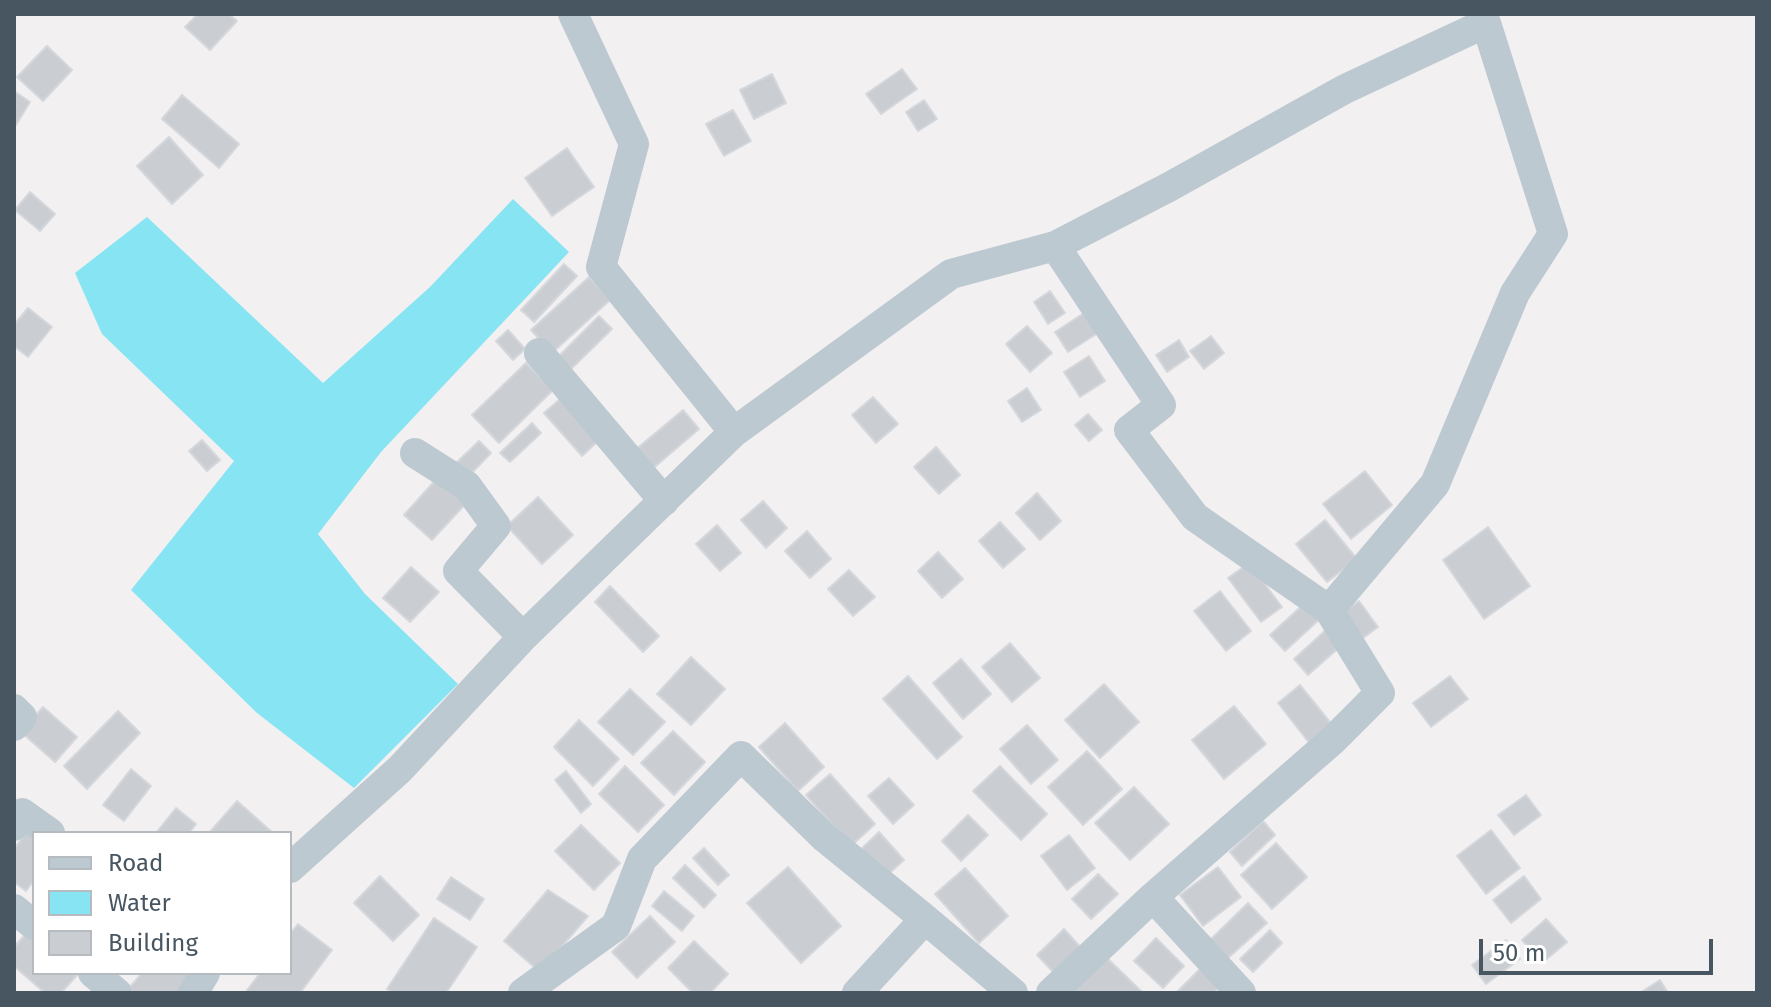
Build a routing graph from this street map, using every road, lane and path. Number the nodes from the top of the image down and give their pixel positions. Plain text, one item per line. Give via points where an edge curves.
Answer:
1 (573, 14) edge
2 (1498, 18) edge
3 (1055, 246) junction
4 (539, 353) dead end
5 (734, 432) junction
6 (415, 453) dead end
7 (664, 501) junction
8 (1329, 610) junction
9 (523, 637) junction
10 (14, 709) edge
11 (14, 726) edge
12 (14, 826) edge
13 (47, 831) edge
14 (292, 866) edge
15 (1153, 897) junction
16 (14, 909) edge
17 (925, 919) junction
18 (32, 923) edge
19 (95, 975) edge
20 (204, 975) edge
21 (117, 993) edge
22 (193, 993) edge
23 (523, 993) edge
24 (857, 993) edge
25 (1013, 993) edge
26 (1051, 993) edge
27 (1241, 993) edge

1 - 5 street via 634,144 601,267
2 - 3 street via 1345,89
2 - 8 street via 1553,234 1515,293 1435,484
3 - 5 street via 951,274
3 - 8 street via 1161,405 1129,430 1138,443 1195,517
4 - 7 street
5 - 7 street
6 - 9 street via 467,486 496,526 458,571
7 - 9 street
8 - 15 street via 1380,693
9 - 14 street via 400,769
10 - 11 street via 22,717
12 - 13 street via 22,813
15 - 26 street
15 - 27 street
16 - 18 street
17 - 23 street via 824,837 741,756 642,859 616,926
17 - 24 street
17 - 25 street
19 - 21 street
20 - 22 street

